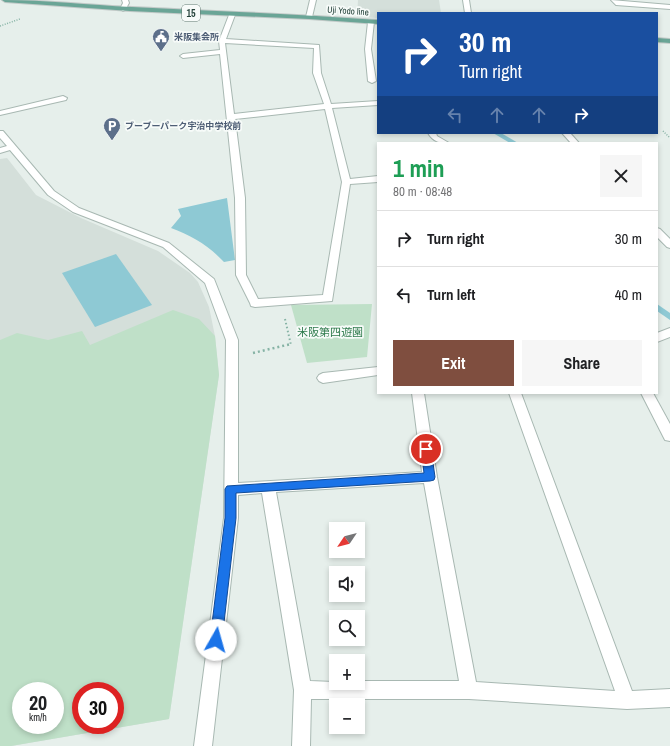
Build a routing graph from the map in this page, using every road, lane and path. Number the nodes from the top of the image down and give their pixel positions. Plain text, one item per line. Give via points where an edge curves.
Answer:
1 (5, 0) edge
2 (125, 0) edge
3 (313, 0) edge
4 (466, 0) edge
5 (616, 4) edge
6 (670, 7) edge
7 (122, 9) junction
8 (468, 12) edge
9 (232, 15) junction
10 (309, 17) junction
11 (375, 22) edge
12 (658, 40) edge
13 (222, 41) junction
14 (670, 41) edge
15 (223, 52) junction
16 (183, 56) dead end
17 (372, 81) dead end
18 (63, 98) dead end
19 (377, 104) edge
20 (328, 106) junction
21 (0, 113) edge
22 (231, 117) junction
23 (663, 131) dead end
24 (0, 132) edge
25 (432, 134) edge
26 (567, 134) edge
27 (670, 138) edge
28 (443, 142) edge
29 (574, 142) edge
30 (6, 149) edge
31 (377, 179) edge
32 (346, 182) junction
33 (658, 232) edge
34 (670, 245) edge
35 (282, 302) junction
36 (670, 332) edge
37 (658, 338) edge
38 (248, 353) dead end
39 (377, 371) edge
40 (324, 378) dead end
41 (418, 394) edge
42 (515, 394) edge
43 (648, 394) edge
44 (670, 436) edge
45 (430, 477) junction
46 (268, 487) junction
47 (230, 489) junction
48 (303, 690) junction
49 (469, 690) junction
50 (670, 698) edge
51 (626, 700) junction
52 (203, 746) edge
53 (301, 746) edge

1 - 7 main road, Uji Yodo line / 15
2 - 7 street
3 - 10 street
4 - 8 street
5 - 6 street
7 - 9 main road, Uji Yodo line / 15
9 - 10 main road, Uji Yodo line / 15
9 - 13 street
10 - 11 main road, Uji Yodo line / 15
11 - 17 street via 368,49
12 - 14 main road
13 - 15 street
13 - 20 street via 317,46 317,73
15 - 16 street
15 - 22 street
18 - 21 street
19 - 20 street
20 - 22 street
20 - 32 street
22 - 35 street via 240,198 240,274 255,303
23 - 27 path
24 - 30 street
25 - 28 street
26 - 29 street
30 - 47 street via 51,193 76,210 166,245 210,281 232,340
31 - 32 street
32 - 35 street via 328,298
33 - 34 street
35 - 38 path via 291,345
36 - 37 street
39 - 40 street
41 - 45 street
42 - 51 street
43 - 44 street
45 - 46 street
45 - 49 street
46 - 47 street
46 - 48 street
47 - 52 street via 230,518
48 - 49 street
48 - 53 street
49 - 51 street
50 - 51 street

